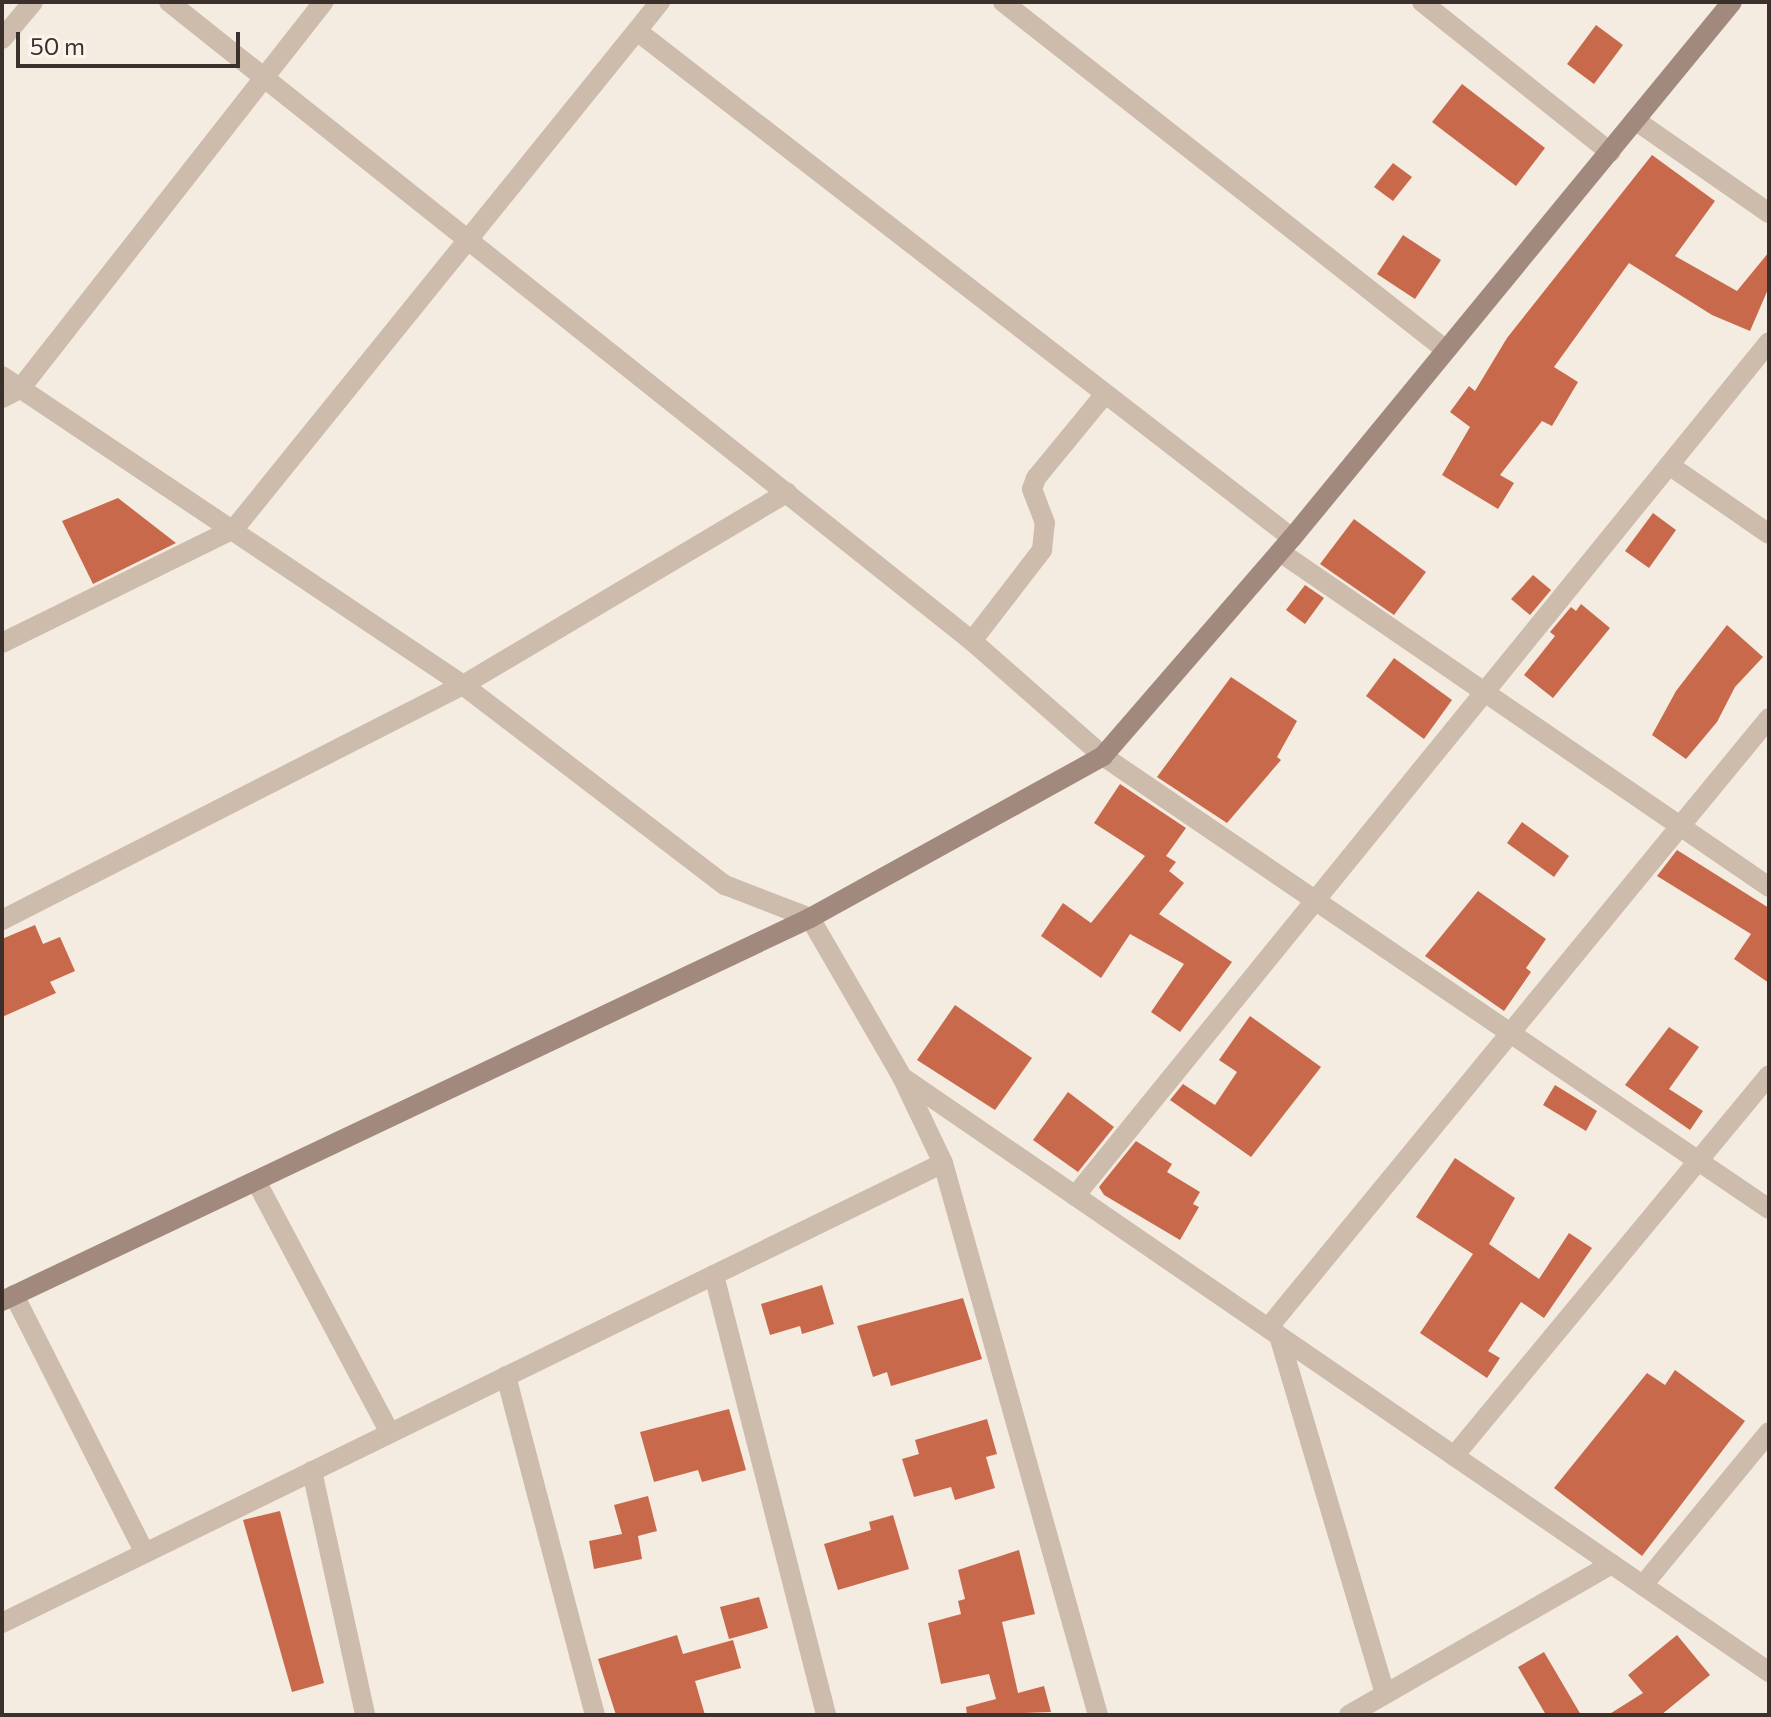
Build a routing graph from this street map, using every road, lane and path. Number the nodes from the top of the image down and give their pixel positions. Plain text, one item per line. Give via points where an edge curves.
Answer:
1 (33, 2) edge
2 (169, 2) edge
3 (323, 2) edge
4 (660, 2) edge
5 (1003, 2) edge
6 (1422, 2) edge
7 (1732, 2) edge
8 (637, 31) junction
9 (2, 39) edge
10 (263, 77) junction
11 (1635, 120) junction
12 (1610, 152) junction
13 (1769, 213) edge
14 (469, 240) junction
15 (1769, 342) edge
16 (1446, 350) junction
17 (2, 376) edge
18 (11, 394) edge
19 (1105, 394) junction
20 (1669, 465) junction
21 (787, 493) junction
22 (234, 529) junction
23 (1769, 534) edge
24 (1286, 545) junction
25 (972, 641) junction
26 (2, 643) edge
27 (463, 685) junction
28 (1484, 692) junction
29 (1769, 718) edge
30 (1103, 756) junction
31 (1680, 826) junction
32 (1769, 887) edge
33 (1316, 899) junction
34 (810, 918) junction
35 (2, 920) edge
36 (1511, 1032) junction
37 (1769, 1075) edge
38 (902, 1077) junction
39 (1698, 1160) junction
40 (943, 1163) junction
41 (256, 1181) junction
42 (1075, 1196) junction
43 (1769, 1209) edge
44 (714, 1275) junction
45 (8, 1298) edge
46 (1273, 1332) junction
47 (506, 1376) junction
48 (1769, 1432) edge
49 (390, 1433) junction
50 (1454, 1456) junction
51 (312, 1471) junction
52 (145, 1553) junction
53 (1612, 1564) junction
54 (1643, 1585) junction
55 (2, 1623) edge
56 (1769, 1672) edge
57 (1385, 1694) junction
58 (365, 1715) edge
59 (595, 1715) edge
60 (826, 1715) edge
61 (1098, 1715) edge
62 (1349, 1715) edge

1 - 9 street
2 - 10 street
3 - 10 street
4 - 8 street
5 - 16 street
6 - 12 street
7 - 11 main road
8 - 14 street
8 - 19 street
10 - 14 street
10 - 18 street
11 - 12 main road
11 - 13 street
12 - 16 main road
14 - 21 street
14 - 22 street
15 - 20 street
16 - 24 main road
17 - 18 street
18 - 22 street
19 - 24 street
19 - 25 street via 1036,478 1032,489 1045,523 1042,550
20 - 23 street
20 - 28 street
21 - 25 street
21 - 27 street
22 - 26 street
22 - 27 street
24 - 28 street
24 - 30 main road
25 - 30 street
27 - 34 street via 725,885
27 - 35 street
28 - 31 street
28 - 33 street
29 - 31 street
30 - 33 street
30 - 34 main road
31 - 32 street
31 - 36 street
33 - 36 street
33 - 42 street
34 - 38 street
34 - 41 main road
36 - 39 street
36 - 46 street
37 - 39 street
38 - 40 street
38 - 42 street
39 - 43 street
39 - 50 street
40 - 44 street
40 - 61 street
41 - 45 main road
41 - 49 street
42 - 46 street
44 - 47 street
44 - 60 street
45 - 52 street
46 - 50 street
46 - 57 street
47 - 49 street
47 - 59 street
48 - 54 street
49 - 51 street
50 - 53 street
51 - 52 street
51 - 58 street
52 - 55 street
53 - 54 street
53 - 57 street
54 - 56 street
57 - 62 street

